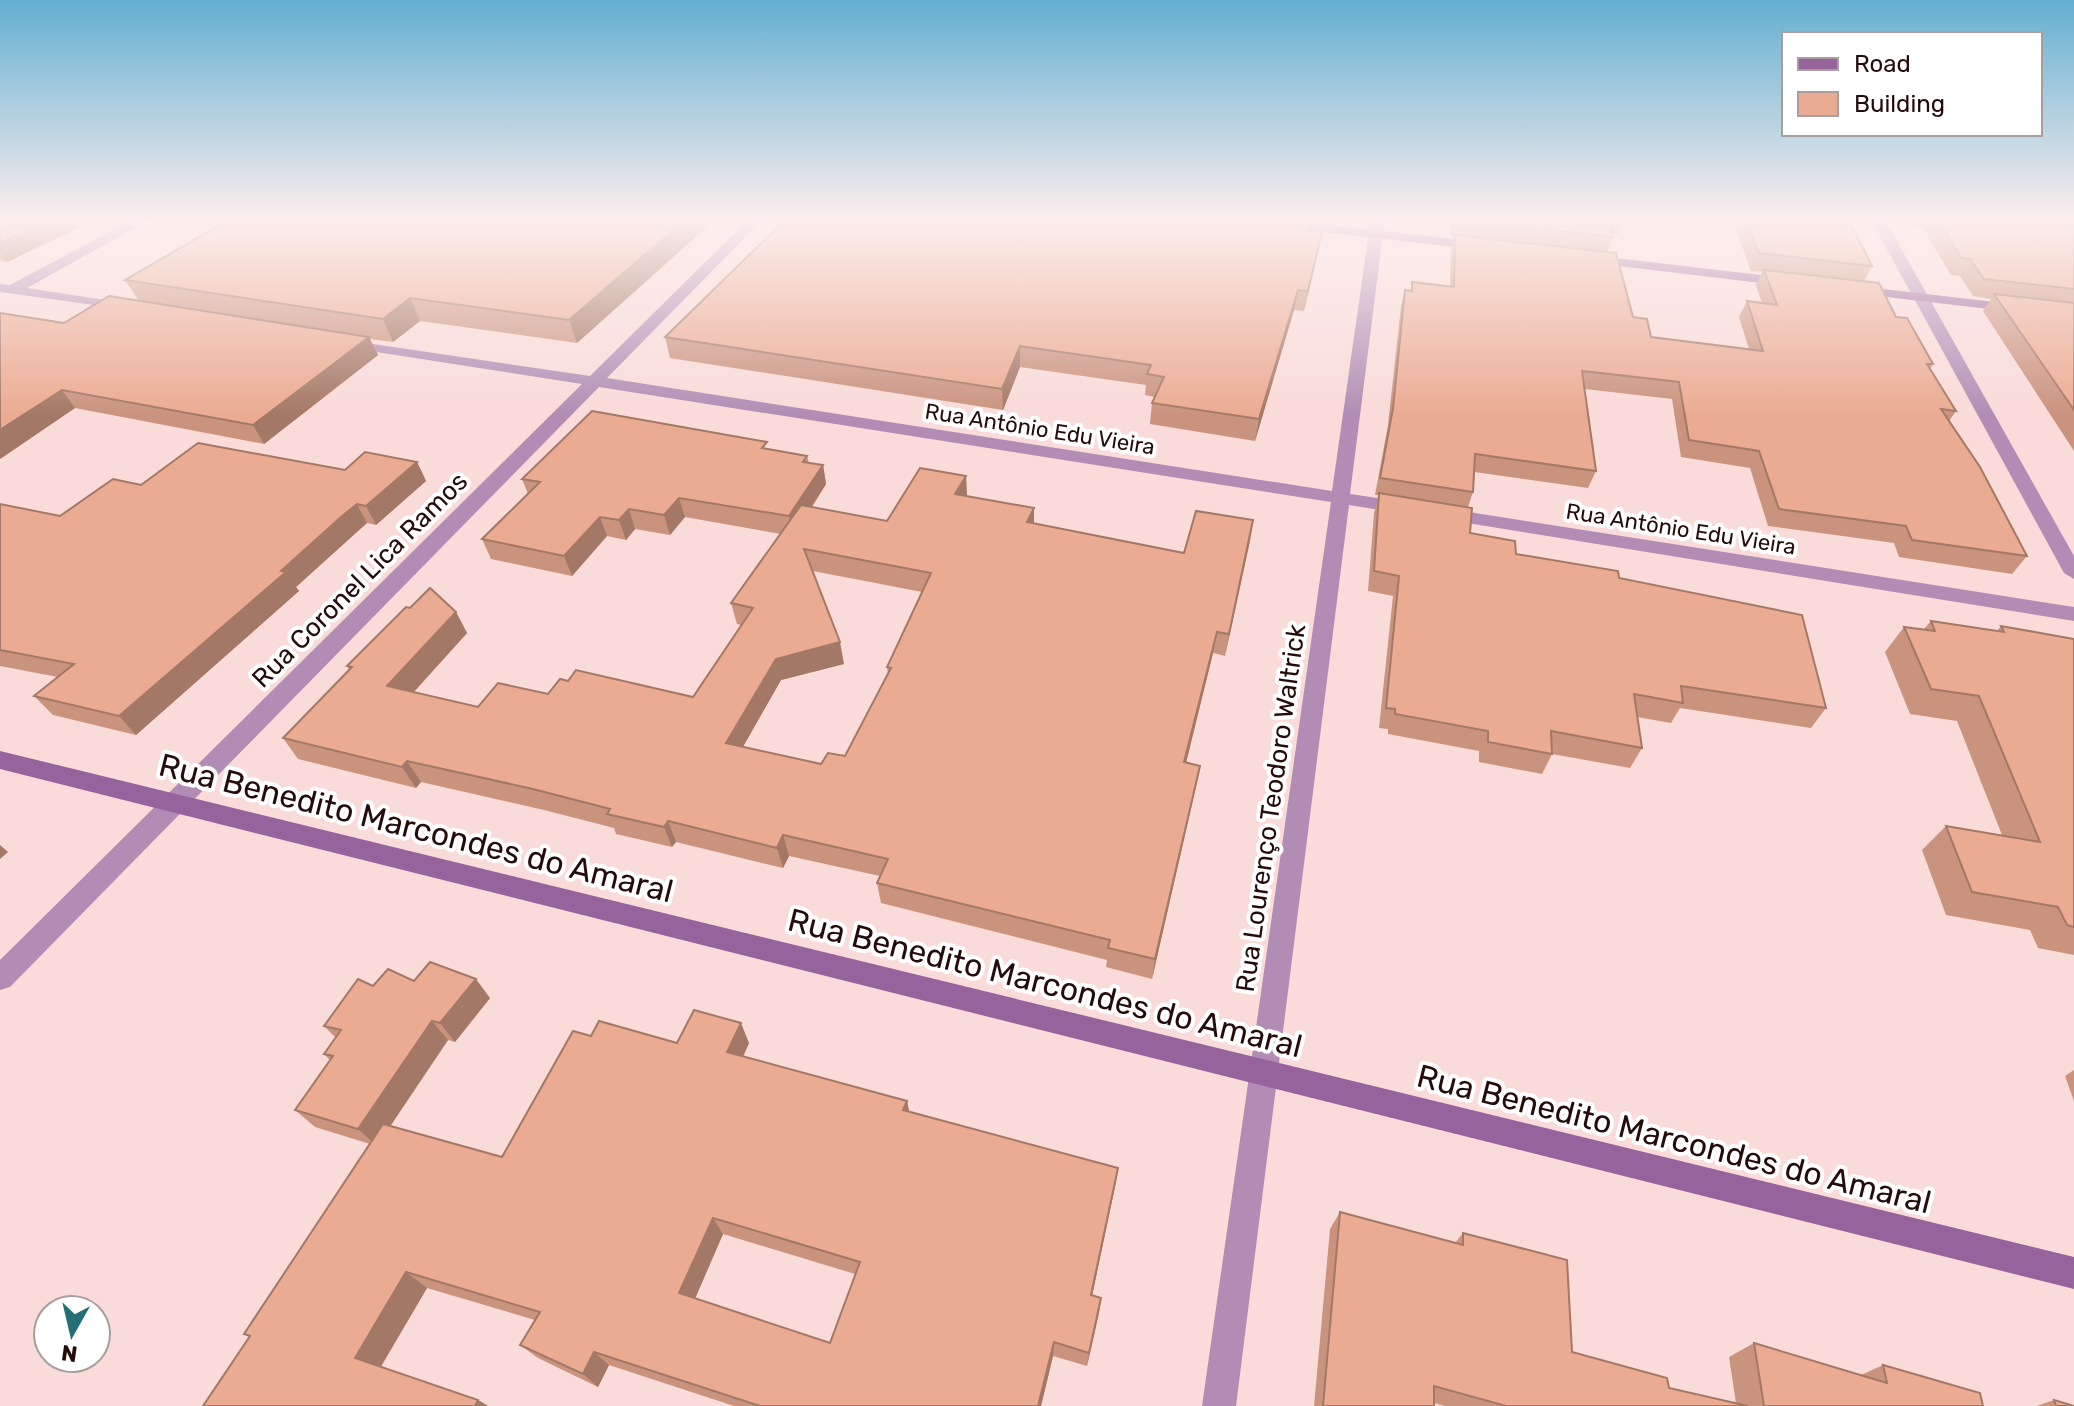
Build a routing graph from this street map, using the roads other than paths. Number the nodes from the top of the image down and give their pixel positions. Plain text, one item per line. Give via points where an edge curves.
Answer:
1 (692, 284) edge
2 (1369, 284) edge
3 (1797, 284) edge
4 (1800, 284) edge
5 (1913, 284) edge
6 (1846, 289) edge
7 (4, 291) edge
8 (1921, 298) junction
9 (138, 310) edge
10 (2074, 315) edge
11 (327, 339) edge
12 (595, 381) junction
13 (1340, 498) junction
14 (2074, 573) edge
15 (2074, 614) edge
16 (0, 760) edge
17 (174, 803) junction
18 (0, 978) edge
19 (1264, 1072) junction
20 (2074, 1273) edge
21 (1219, 1406) edge

1 - 12 street, Rua Coronel Lica Ramos
2 - 13 street, Rua Lourenço Teodoro Waltrick
3 - 4 main road
5 - 8 street
6 - 8 main road
7 - 9 street
8 - 10 main road
8 - 14 street
11 - 12 street, Rua Antônio Edu Vieira
12 - 13 street, Rua Antônio Edu Vieira
12 - 17 street, Rua Coronel Lica Ramos
13 - 15 street, Rua Antônio Edu Vieira
13 - 19 street, Rua Lourenço Teodoro Waltrick
16 - 17 main road, Rua Benedito Marcondes do Amaral
17 - 18 street, Rua Coronel Lica Ramos
17 - 19 main road, Rua Benedito Marcondes do Amaral
19 - 20 main road, Rua Benedito Marcondes do Amaral
19 - 21 street, Rua Lourenço Teodoro Waltrick

